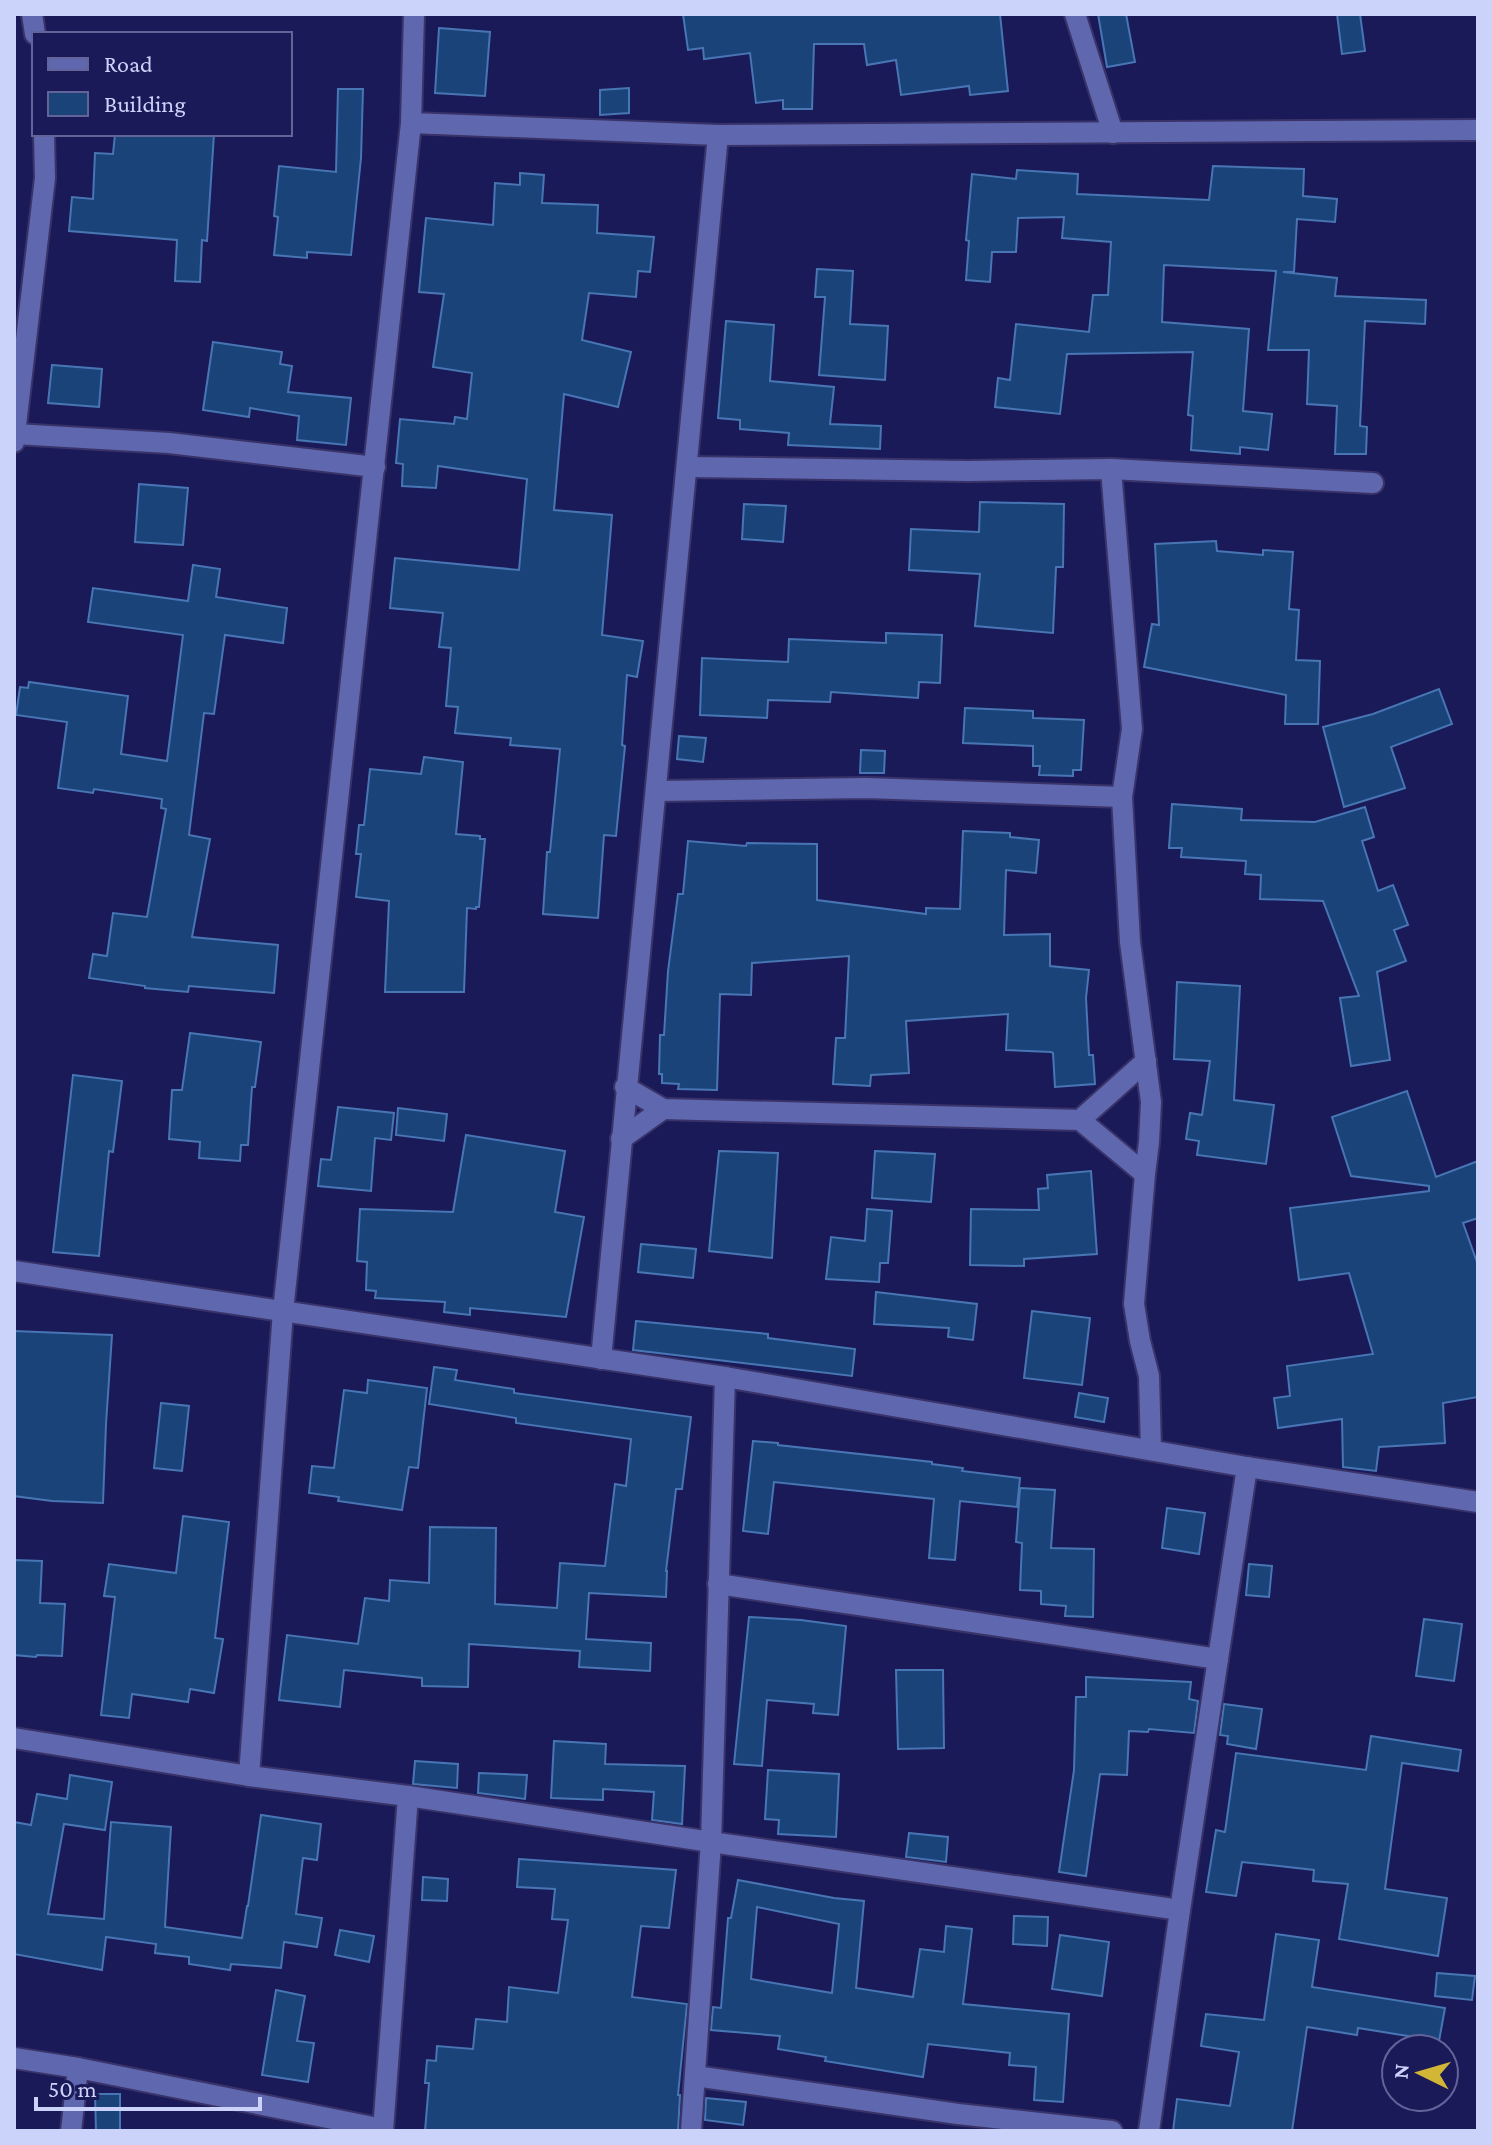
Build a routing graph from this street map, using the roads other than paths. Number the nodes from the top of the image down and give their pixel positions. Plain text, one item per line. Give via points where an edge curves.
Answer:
1 (414, 14) edge
2 (1075, 14) edge
3 (411, 123) junction
4 (1478, 130) edge
5 (1113, 133) junction
6 (718, 135) junction
7 (44, 136) edge
8 (15, 434) edge
9 (14, 442) edge
10 (375, 467) junction
11 (689, 467) junction
12 (1111, 469) junction
13 (1373, 483) dead end
14 (657, 791) junction
15 (1122, 797) junction
16 (1146, 1061) junction
17 (625, 1087) junction
18 (663, 1109) junction
19 (1080, 1120) junction
20 (621, 1139) junction
21 (1145, 1174) junction
22 (14, 1271) edge
23 (283, 1311) junction
24 (601, 1359) junction
25 (725, 1377) junction
26 (1151, 1450) junction
27 (1247, 1467) junction
28 (1478, 1502) edge
29 (718, 1584) junction
30 (1218, 1659) junction
31 (14, 1738) edge
32 (249, 1776) junction
33 (408, 1796) junction
34 (711, 1842) junction
35 (1180, 1910) junction
36 (14, 2058) edge
37 (78, 2068) junction
38 (695, 2076) junction
39 (957, 2123) edge
40 (383, 2130) edge
41 (71, 2131) edge
42 (691, 2131) edge
43 (1112, 2131) edge
44 (1149, 2131) edge

1 - 3 street
2 - 5 street
3 - 6 street
3 - 10 street
4 - 5 street
5 - 6 street
6 - 11 street
7 - 8 street via 45,178
8 - 9 street
8 - 10 street via 169,443
10 - 23 street
11 - 12 street
11 - 14 street
12 - 13 street
12 - 15 street via 1132,729
14 - 15 street via 866,788
14 - 17 street
15 - 16 street via 1130,942
16 - 19 street
16 - 21 street via 1151,1102
17 - 18 street
17 - 20 street
18 - 19 street
18 - 20 street
19 - 21 street
20 - 24 street
21 - 26 street via 1134,1304 1149,1376
22 - 23 street
23 - 24 street
23 - 32 street
24 - 25 street
25 - 26 street
25 - 29 street
26 - 27 street
27 - 28 street
27 - 30 street
29 - 30 street
29 - 34 street
30 - 35 street
31 - 32 street
32 - 33 street
33 - 34 street
33 - 40 street
34 - 35 street
34 - 38 street
35 - 44 street
36 - 37 street
37 - 40 street
37 - 41 street
38 - 39 street
38 - 42 street
39 - 43 street

